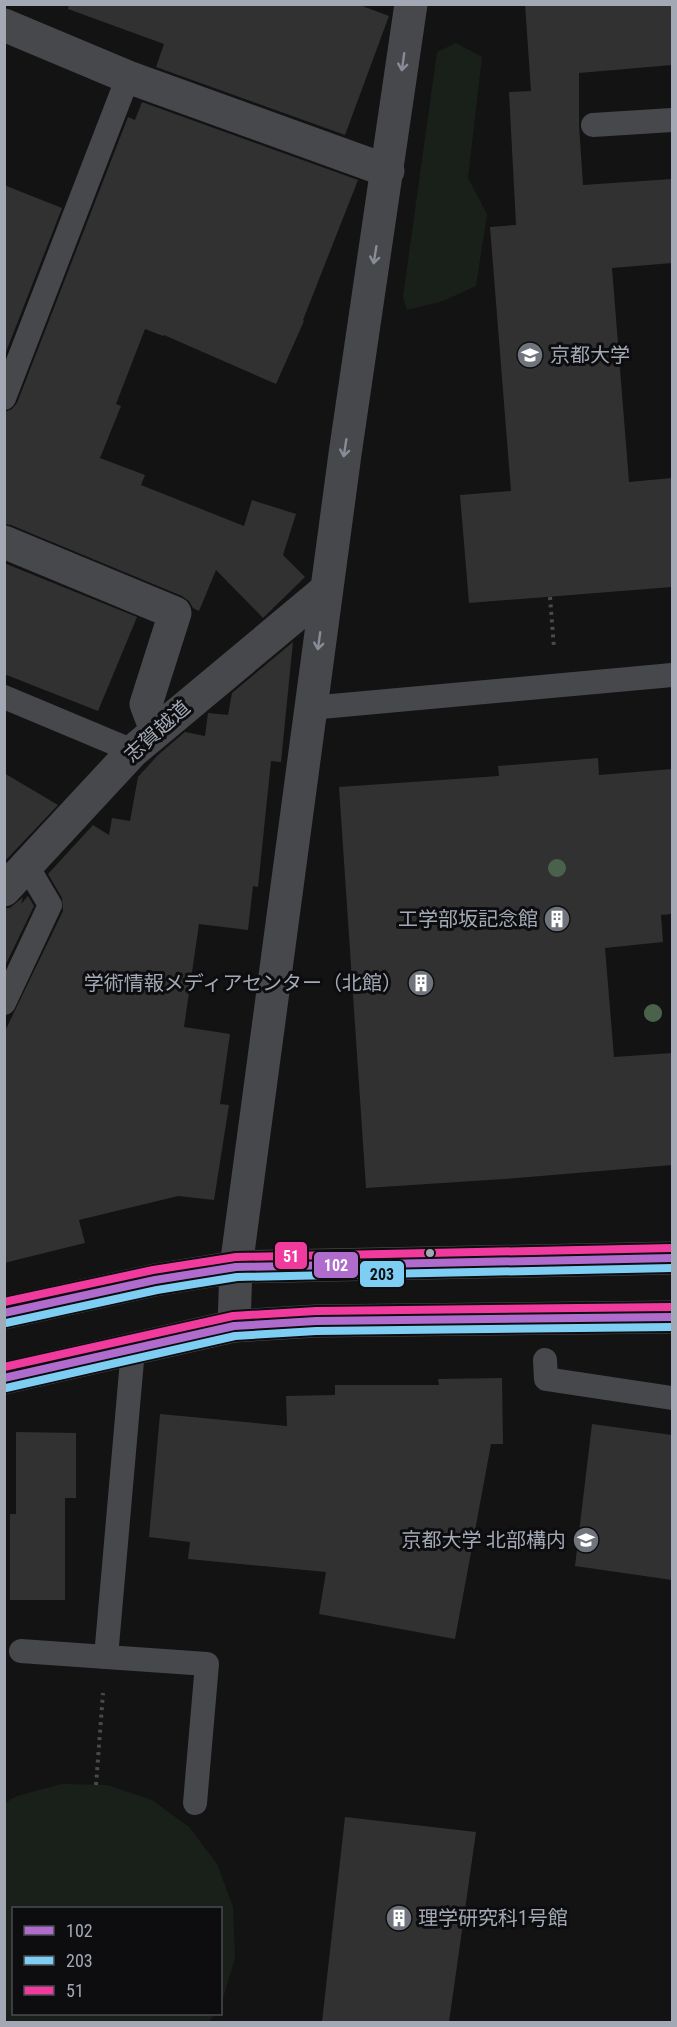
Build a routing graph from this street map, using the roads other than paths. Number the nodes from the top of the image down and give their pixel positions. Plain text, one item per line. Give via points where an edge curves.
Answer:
1 (411, 4) edge
2 (4, 25) edge
3 (128, 77) junction
4 (672, 120) edge
5 (592, 125) dead end
6 (388, 171) junction
7 (4, 398) edge
8 (4, 542) edge
9 (326, 590) junction
10 (672, 675) edge
11 (4, 697) edge
12 (310, 708) junction
13 (144, 741) junction
14 (27, 866) junction
15 (4, 890) edge
16 (4, 1003) edge
17 (672, 1258) edge
18 (236, 1267) junction
19 (4, 1313) edge
20 (672, 1317) edge
21 (234, 1326) junction
22 (132, 1349) junction
23 (545, 1360) dead end
24 (4, 1378) edge
25 (672, 1398) edge
26 (21, 1651) dead end
27 (106, 1657) junction
28 (195, 1803) dead end

1 -> 6 street
2 - 3 street
3 - 6 street
3 - 7 lane
4 - 5 lane
6 -> 9 street
8 - 13 street via 175,613 146,704
9 -> 12 street
9 - 13 street, 志賀越道
10 - 12 lane
11 - 13 lane
12 - 18 street
13 - 14 street, 志賀越道
14 - 15 street, 志賀越道
14 - 16 lane via 50,905
17 - 18 main road
18 - 19 main road via 155,1280
18 - 21 street
20 - 21 main road via 316,1321
21 - 22 main road
22 - 24 main road
22 - 27 lane
23 - 25 lane via 546,1379
26 - 27 lane
27 - 28 lane via 207,1665

